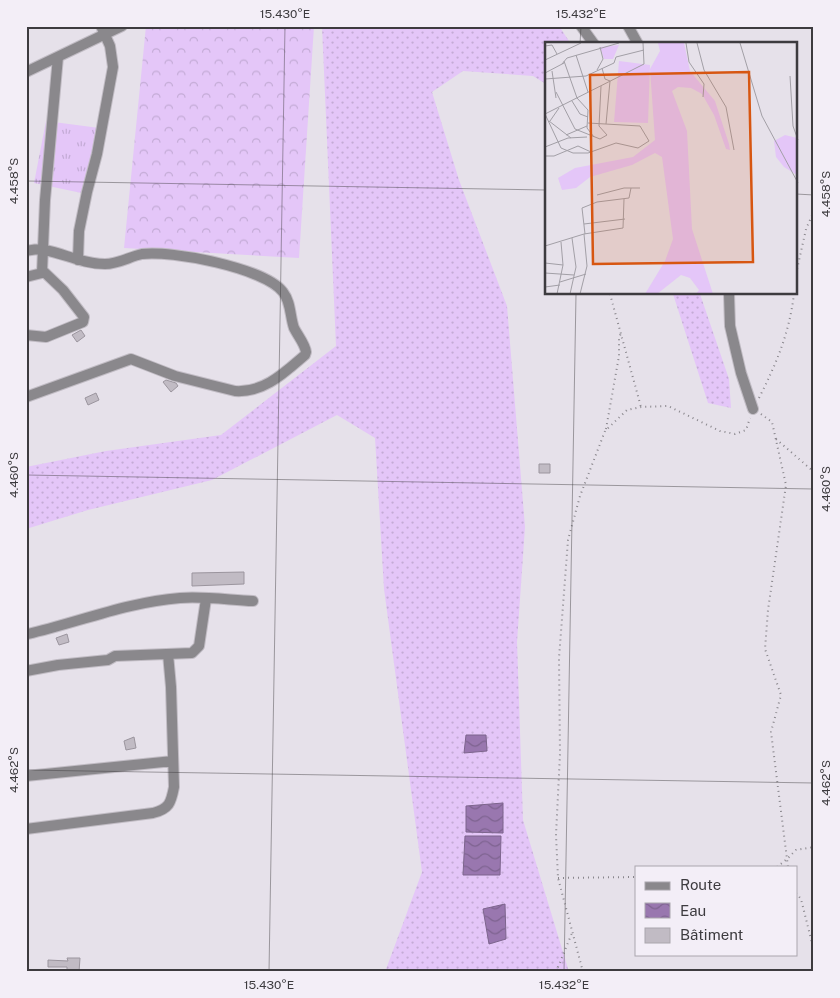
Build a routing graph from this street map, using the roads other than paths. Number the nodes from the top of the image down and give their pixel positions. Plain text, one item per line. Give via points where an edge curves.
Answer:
1 (122, 26) edge
2 (582, 26) edge
3 (628, 26) edge
4 (103, 30) edge
5 (593, 42) edge
6 (637, 42) edge
7 (58, 57) junction
8 (26, 72) edge
9 (44, 249) junction
10 (26, 251) edge
11 (78, 260) junction
12 (42, 270) junction
13 (26, 277) edge
14 (729, 295) edge
15 (26, 335) edge
16 (26, 397) edge
17 (753, 409) road end
18 (206, 599) junction
19 (253, 601) dead end
20 (28, 634) dead end
21 (168, 654) junction
22 (26, 671) edge
23 (173, 761) junction
24 (26, 776) edge
25 (26, 829) edge

1 - 4 street
2 - 5 street
3 - 6 street
4 - 7 street
4 - 11 street via 110,46 112,67 79,231
7 - 8 street
7 - 9 street via 45,200
9 - 10 street
9 - 11 street
9 - 12 street
11 - 16 street via 109,263 142,254 178,255 257,275 283,291 294,327 306,348 305,355 276,380 244,392 175,376 131,359
12 - 13 street via 41,274
12 - 15 street via 84,320 52,336
14 - 17 street via 730,326
18 - 19 street
18 - 20 street via 181,598 138,604
18 - 21 street via 199,646 192,653
21 - 22 street via 115,656 108,660
21 - 23 street
23 - 24 street
23 - 25 street via 171,802 161,811

